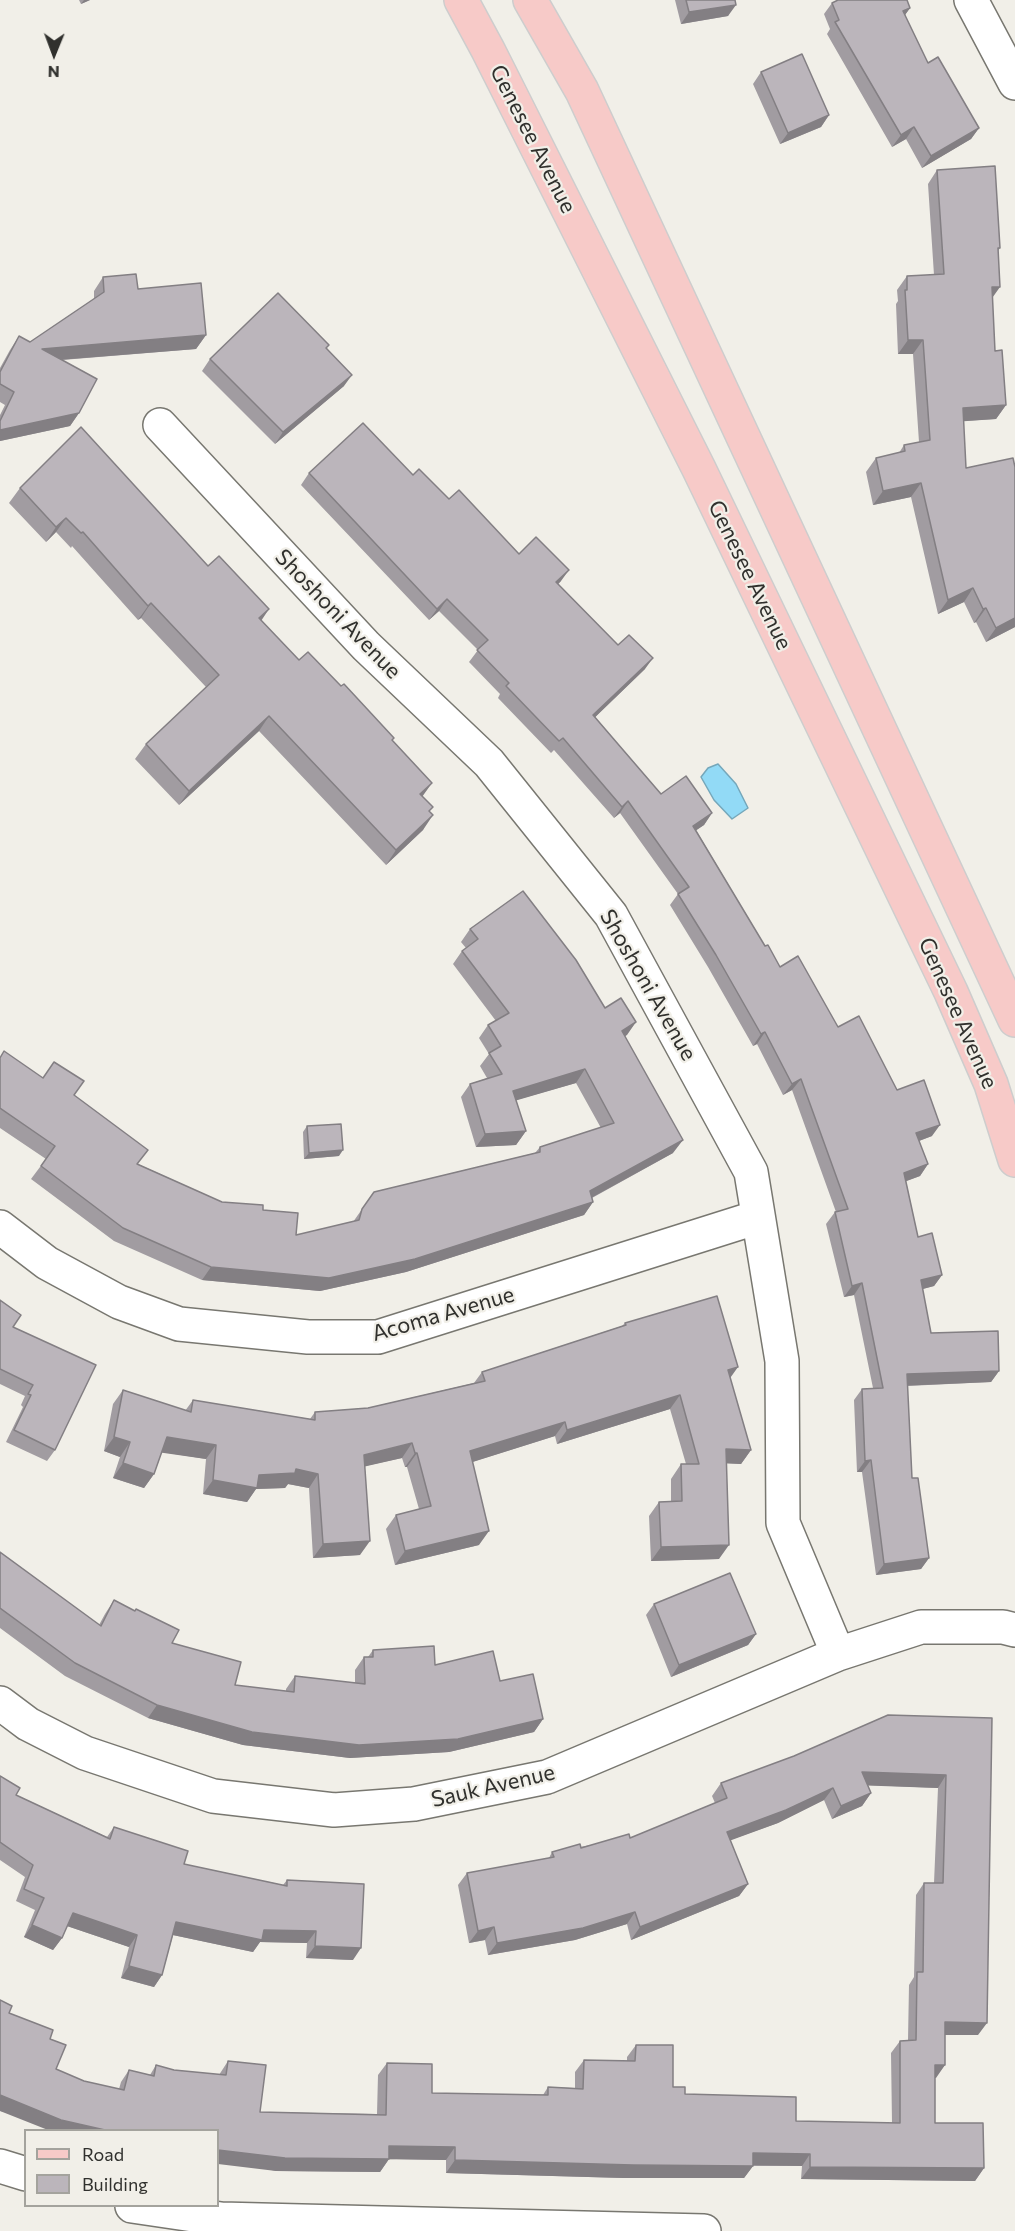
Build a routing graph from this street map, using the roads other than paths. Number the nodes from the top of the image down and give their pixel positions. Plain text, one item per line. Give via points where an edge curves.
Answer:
1 (461, 0) edge
2 (530, 0) edge
3 (971, 0) edge
4 (1015, 83) edge
5 (160, 425) dead end
6 (1015, 1020) edge
7 (1015, 1160) edge
8 (758, 1217) junction
9 (0, 1227) edge
10 (1015, 1630) edge
11 (838, 1654) junction
12 (0, 1703) edge
13 (0, 2166) edge
14 (24, 2173) edge
15 (145, 2207) edge
16 (704, 2231) edge

1 - 7 main road, Genesee Avenue via 699,469 951,992 991,1084
2 - 6 main road via 582,92
3 - 4 street
5 - 8 street, Shoshoni Avenue via 366,646 489,763 611,915 751,1172
8 - 9 street, Acoma Avenue via 378,1337 308,1337 179,1324 119,1302 47,1263
8 - 11 street, Shoshoni Avenue via 782,1361 783,1523
10 - 11 street, Sauk Avenue via 921,1627
11 - 12 street, Sauk Avenue via 547,1777 414,1804 334,1810 213,1796 85,1753 28,1724
13 - 14 street
15 - 16 street via 221,2219

